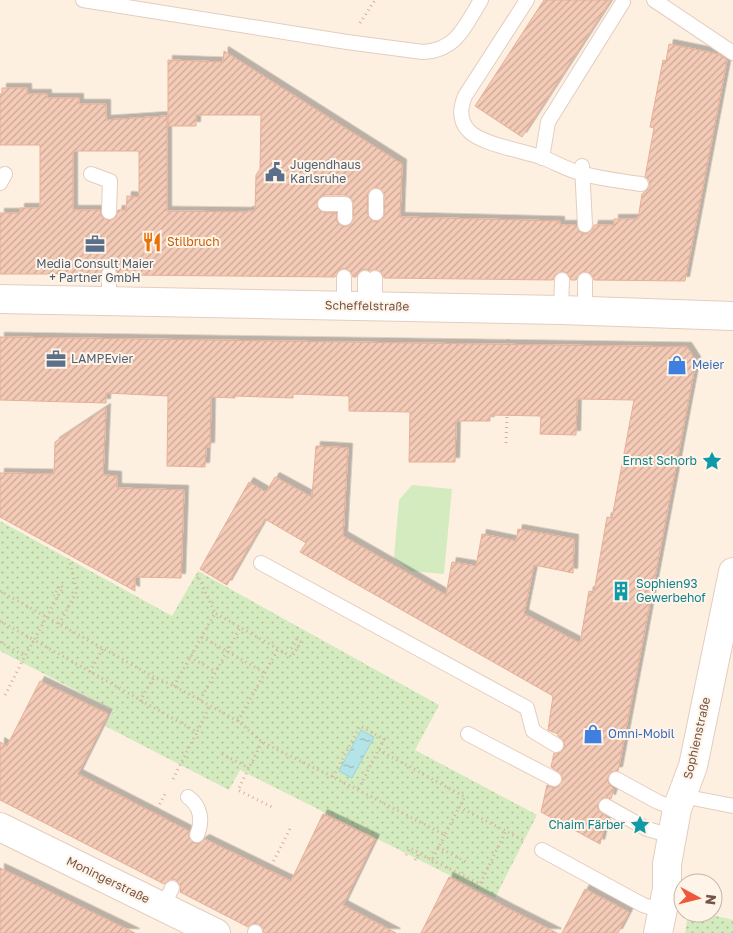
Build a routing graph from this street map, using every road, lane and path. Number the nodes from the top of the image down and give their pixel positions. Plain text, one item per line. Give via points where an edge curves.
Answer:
1 (83, 0) edge
2 (481, 0) edge
3 (526, 0) edge
4 (654, 0) edge
5 (623, 2) dead end
6 (733, 53) edge
7 (542, 158) junction
8 (583, 170) junction
9 (91, 174) dead end
10 (641, 184) dead end
11 (376, 196) dead end
12 (324, 204) dead end
13 (110, 212) dead end
14 (376, 213) dead end
15 (345, 218) dead end
16 (585, 225) dead end
17 (109, 274) dead end
18 (344, 277) dead end
19 (370, 278) dead end
20 (562, 280) dead end
21 (585, 280) dead end
22 (0, 299) edge
23 (109, 301) junction
24 (361, 306) junction
25 (573, 310) junction
26 (733, 316) edge
27 (507, 415) dead end
28 (506, 443) dead end
29 (69, 559) dead end
30 (261, 563) dead end
31 (733, 572) edge
32 (196, 574) dead end
33 (0, 591) edge
34 (54, 596) dead end
35 (215, 613) junction
36 (46, 617) junction
37 (0, 621) edge
38 (59, 624) junction
39 (240, 628) junction
40 (202, 637) junction
41 (34, 640) junction
42 (0, 642) edge
43 (103, 648) junction
44 (278, 650) junction
45 (226, 651) junction
46 (290, 651) dead end
47 (25, 656) junction
48 (190, 657) junction
49 (90, 672) junction
50 (216, 672) junction
51 (265, 673) junction
52 (154, 677) junction
53 (174, 686) junction
54 (5, 695) dead end
55 (200, 700) junction
56 (140, 701) junction
57 (210, 706) junction
58 (238, 721) junction
59 (197, 732) junction
60 (468, 734) dead end
61 (262, 742) junction
62 (556, 745) dead end
63 (378, 750) junction
64 (222, 754) dead end
65 (249, 768) junction
66 (333, 776) junction
67 (554, 779) dead end
68 (616, 779) dead end
69 (172, 780) dead end
70 (168, 788) dead end
71 (358, 790) junction
72 (188, 798) dead end
73 (680, 803) junction
74 (606, 806) dead end
75 (733, 806) edge
76 (272, 807) dead end
77 (459, 807) junction
78 (155, 813) dead end
79 (290, 827) dead end
80 (0, 828) edge
81 (506, 831) junction
82 (197, 835) dead end
83 (445, 835) junction
84 (672, 836) junction
85 (438, 847) junction
86 (542, 850) joint
87 (419, 853) junction
88 (406, 855) dead end
89 (416, 860) dead end
90 (432, 860) junction
91 (468, 863) dead end
92 (269, 870) dead end
93 (668, 907) edge
94 (216, 933) edge

1 - 2 lane via 423,52 445,48 454,41
3 - 7 lane via 465,96 461,114 463,123 479,139
4 - 6 lane
5 - 7 lane via 548,122
7 - 8 lane
8 - 10 lane
8 - 16 lane
9 - 13 lane via 110,181
11 - 14 lane
12 - 15 lane via 345,204
17 - 23 lane
18 - 24 lane
19 - 24 lane
20 - 25 lane
21 - 25 lane
22 - 23 street, Scheffelstraße
23 - 24 street, Scheffelstraße
24 - 25 street, Scheffelstraße
25 - 26 street, Scheffelstraße
27 - 28 path
29 - 38 path via 77,591
30 - 62 lane via 526,708 533,732
31 - 73 street, Sophienstraße via 693,766
32 - 35 path
33 - 36 path
34 - 36 path via 60,585 63,587
35 - 39 path
35 - 40 path
36 - 38 path
36 - 41 path
37 - 41 path
38 - 43 path
39 - 44 path
39 - 45 path
40 - 45 path
40 - 48 path
41 - 47 path
41 - 49 path
42 - 47 path
43 - 49 path
43 - 52 path
44 - 46 path via 292,657 301,642 297,639
44 - 51 path
45 - 50 path
45 - 51 path
47 - 54 path
48 - 50 path
48 - 53 path
49 - 56 path
50 - 55 path
51 - 58 path
52 - 53 path
52 - 56 path
53 - 55 path
55 - 57 path
56 - 59 path
57 - 58 path
57 - 59 path
58 - 61 path
59 - 69 path
60 - 67 lane
61 - 65 path
61 - 66 path
63 - 66 path via 384,739 360,726
63 - 71 path
63 - 77 path via 465,797
64 - 65 path
65 - 76 path via 238,790
66 - 71 path
68 - 73 lane via 658,802
70 - 78 path
71 - 83 path
72 - 82 lane via 196,804 201,818
73 - 75 lane
73 - 84 street, Sophienstraße
74 - 84 lane via 647,829
77 - 81 path
77 - 83 path
79 - 92 path
80 - 94 street, Moningerstraße via 168,897
81 - 86 path
81 - 90 path via 480,884
83 - 85 path
84 - 93 street, Sophienstraße via 667,864
85 - 90 path
85 - 91 path
86 - 93 lane via 643,905
87 - 88 path via 410,848
87 - 89 path
87 - 90 path

